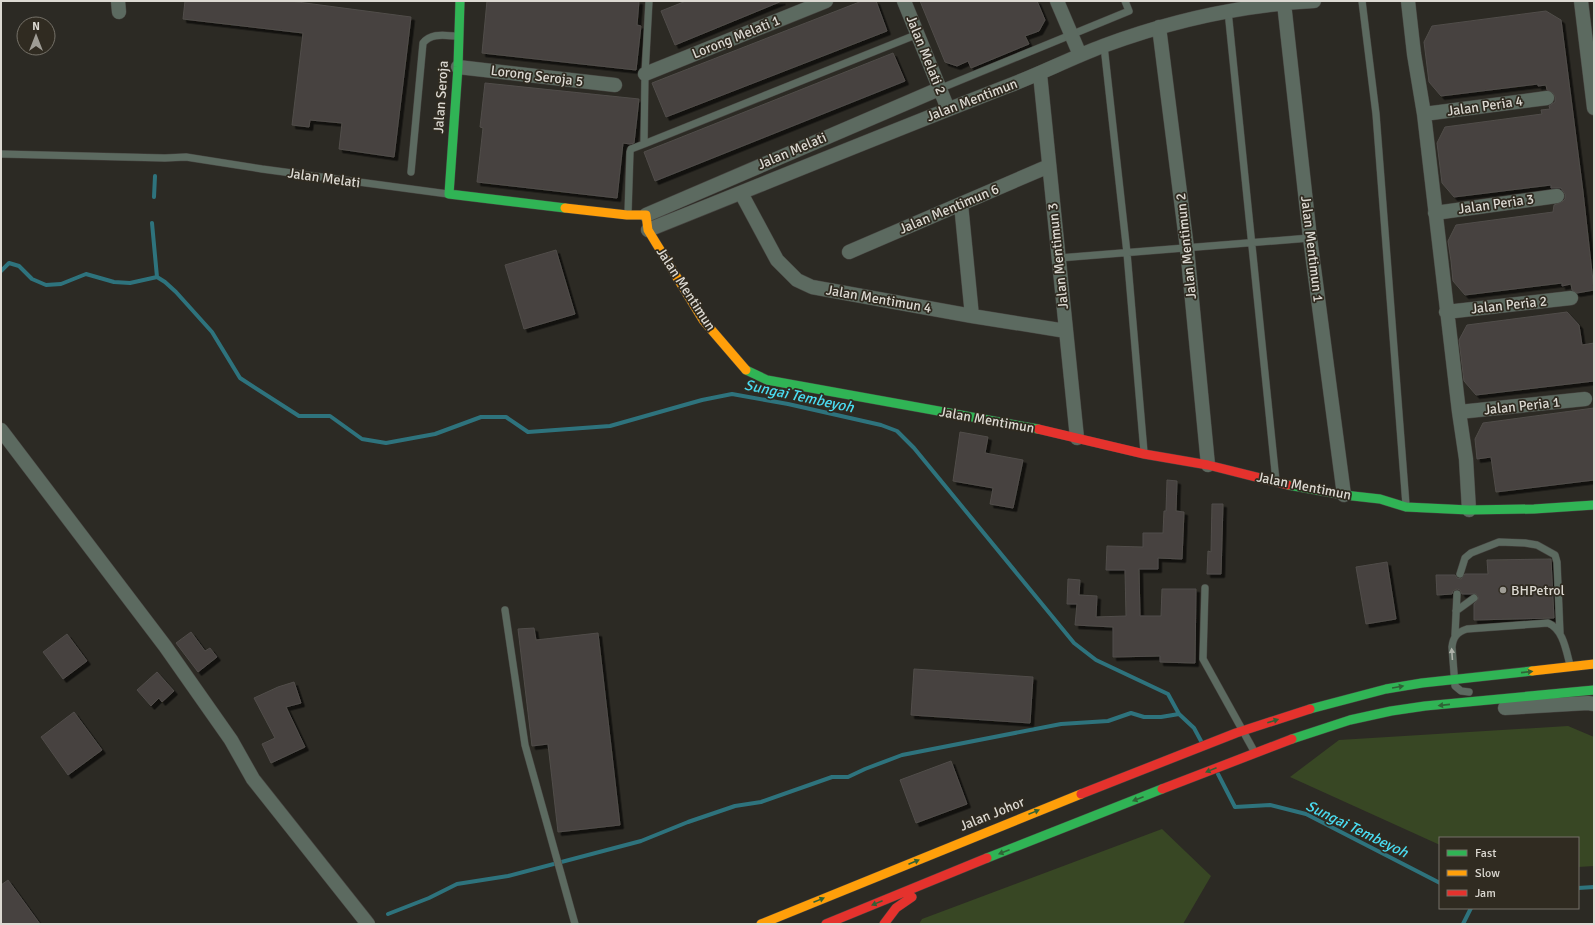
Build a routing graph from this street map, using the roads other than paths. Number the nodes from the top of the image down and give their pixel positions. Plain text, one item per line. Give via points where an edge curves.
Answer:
1 (460, 1) edge
2 (826, 1) edge
3 (904, 1) edge
4 (1057, 1) edge
5 (1125, 1) edge
6 (1314, 1) edge
7 (1362, 1) edge
8 (1408, 1) edge
9 (1581, 1) edge
10 (651, 2) edge
11 (1284, 3) junction
12 (1228, 11) junction
13 (1158, 27) junction
14 (918, 34) junction
15 (1071, 34) junction
16 (458, 36) junction
17 (1104, 46) junction
18 (1080, 56) junction
19 (458, 67) junction
20 (645, 74) junction
21 (1040, 74) junction
22 (615, 85) dead end
23 (940, 89) junction
24 (1547, 98) dead end
25 (1594, 108) edge
26 (948, 109) junction
27 (1424, 114) junction
28 (644, 144) junction
29 (1, 154) edge
30 (1049, 166) junction
31 (411, 172) dead end
32 (741, 193) junction
33 (449, 194) junction
34 (1557, 196) dead end
35 (961, 204) junction
36 (1435, 213) junction
37 (627, 215) junction
38 (646, 215) junction
39 (648, 230) junction
40 (1310, 238) junction
41 (1251, 242) junction
42 (1187, 248) junction
43 (849, 252) dead end
44 (1127, 253) junction
45 (1059, 258) junction
46 (1571, 298) dead end
47 (1446, 312) junction
48 (972, 316) junction
49 (1066, 331) junction
50 (1585, 399) dead end
51 (1459, 412) junction
52 (1, 430) edge
53 (1077, 438) junction
54 (1144, 454) junction
55 (1208, 465) junction
56 (1276, 483) junction
57 (1344, 495) junction
58 (1594, 505) edge
59 (1406, 507) junction
60 (1469, 510) junction
61 (1460, 574) dead end
62 (1205, 588) dead end
63 (1457, 594) dead end
64 (1474, 598) dead end
65 (505, 610) dead end
66 (1456, 611) junction
67 (1560, 634) junction
68 (1456, 635) junction
69 (1594, 664) edge
70 (1571, 667) junction
71 (1454, 680) junction
72 (1594, 690) edge
73 (1501, 691) dead end
74 (1480, 692) dead end
75 (1529, 696) junction
76 (1459, 703) junction
77 (1594, 704) edge
78 (1239, 732) junction
79 (1251, 754) junction
80 (952, 872) junction
81 (878, 877) junction
82 (852, 897) dead end
83 (845, 904) dead end
84 (814, 913) dead end
85 (831, 914) dead end
86 (783, 915) junction
87 (840, 921) edge
88 (368, 924) edge
89 (575, 924) edge
90 (761, 924) edge
91 (826, 924) edge
92 (848, 924) edge
93 (884, 924) edge

1 - 16 main road, Jalan Seroja
2 - 20 street, Lorong Melati 1
3 - 14 street, Jalan Melati 2
4 - 15 street
5 - 15 lane via 1129,11
6 - 11 street, Jalan Mentimun
7 - 59 lane via 1376,114
8 - 27 street
9 - 25 street
10 - 20 lane
11 - 12 street, Jalan Mentimun
11 - 40 street, Jalan Mentimun 1
12 - 13 street, Jalan Mentimun
12 - 41 lane
13 - 17 street, Jalan Mentimun
13 - 42 street, Jalan Mentimun 2
14 - 23 street, Jalan Melati 2
14 - 28 lane
15 - 18 street
15 - 23 lane
16 - 19 main road, Jalan Seroja
16 - 31 lane via 431,36 423,43
17 - 18 street, Jalan Mentimun
17 - 44 lane
18 - 21 street, Jalan Mentimun
19 - 22 street, Lorong Seroja 5
19 - 33 main road, Jalan Seroja
20 - 28 lane
21 - 26 street, Jalan Mentimun
21 - 30 street, Jalan Mentimun 3
23 - 26 street, Jalan Melati 2
23 - 38 street, Jalan Melati
24 - 27 street, Jalan Peria 4
26 - 32 street, Jalan Mentimun
27 - 36 street
28 - 37 lane via 630,152
29 - 33 lane, Jalan Melati via 186,157 262,170
30 - 35 street, Jalan Mentimun 6
30 - 45 street, Jalan Mentimun 3
32 - 39 street, Jalan Mentimun
32 - 48 street, Jalan Mentimun 4 via 777,260 797,280 812,287
33 - 37 main road, Jalan Melati
34 - 36 street, Jalan Peria 3
35 - 43 street, Jalan Mentimun 6
35 - 48 street
36 - 47 street
37 - 38 main road, Jalan Melati
38 - 39 main road
39 - 53 main road, Jalan Mentimun via 703,320 746,370 767,380
40 - 41 lane
40 - 57 street, Jalan Mentimun 1
41 - 42 lane
41 - 56 lane
42 - 44 lane
42 - 55 street, Jalan Mentimun 2
44 - 45 lane
44 - 54 lane
45 - 49 street, Jalan Mentimun 3
46 - 47 street, Jalan Peria 2
47 - 51 street
48 - 49 street, Jalan Mentimun 4
49 - 53 street, Jalan Mentimun 3
50 - 51 street, Jalan Peria 1
51 - 60 street via 1466,459
52 - 88 street via 165,646 231,740 253,779
53 - 54 main road, Jalan Mentimun
54 - 55 main road, Jalan Mentimun
55 - 56 main road, Jalan Mentimun
56 - 57 main road, Jalan Mentimun
57 - 59 main road, Jalan Mentimun via 1380,499
58 - 60 main road, Jalan Mentimun
59 - 60 main road, Jalan Mentimun
61 - 67 lane via 1465,558 1470,553 1498,542 1537,545 1555,555
62 - 78 lane via 1203,659
63 - 66 lane
64 - 66 lane
65 - 89 lane via 525,745
66 - 68 lane
67 - 68 lane via 1554,625 1543,622 1467,629
67 - 70 lane
71 -> 68 lane via 1452,640
69 - 70 main road, Jalan Johor
71 -> 70 main road, Jalan Johor
71 - 74 lane via 1457,690 1461,692
78 -> 71 main road, Jalan Johor via 1343,699 1422,682
72 - 75 main road
73 - 75 lane
75 - 76 main road
76 - 77 street via 1510,709
76 -> 79 main road via 1391,711 1350,720
78 - 79 lane
81 -> 78 main road, Jalan Johor via 1009,822
79 -> 80 main road
80 -> 87 main road
80 - 93 main road via 930,889 899,905
81 - 82 main road
86 -> 81 main road, Jalan Johor
83 - 87 main road
84 - 86 main road
85 - 87 main road
86 - 90 main road, Jalan Johor
87 - 91 main road
87 - 92 main road

